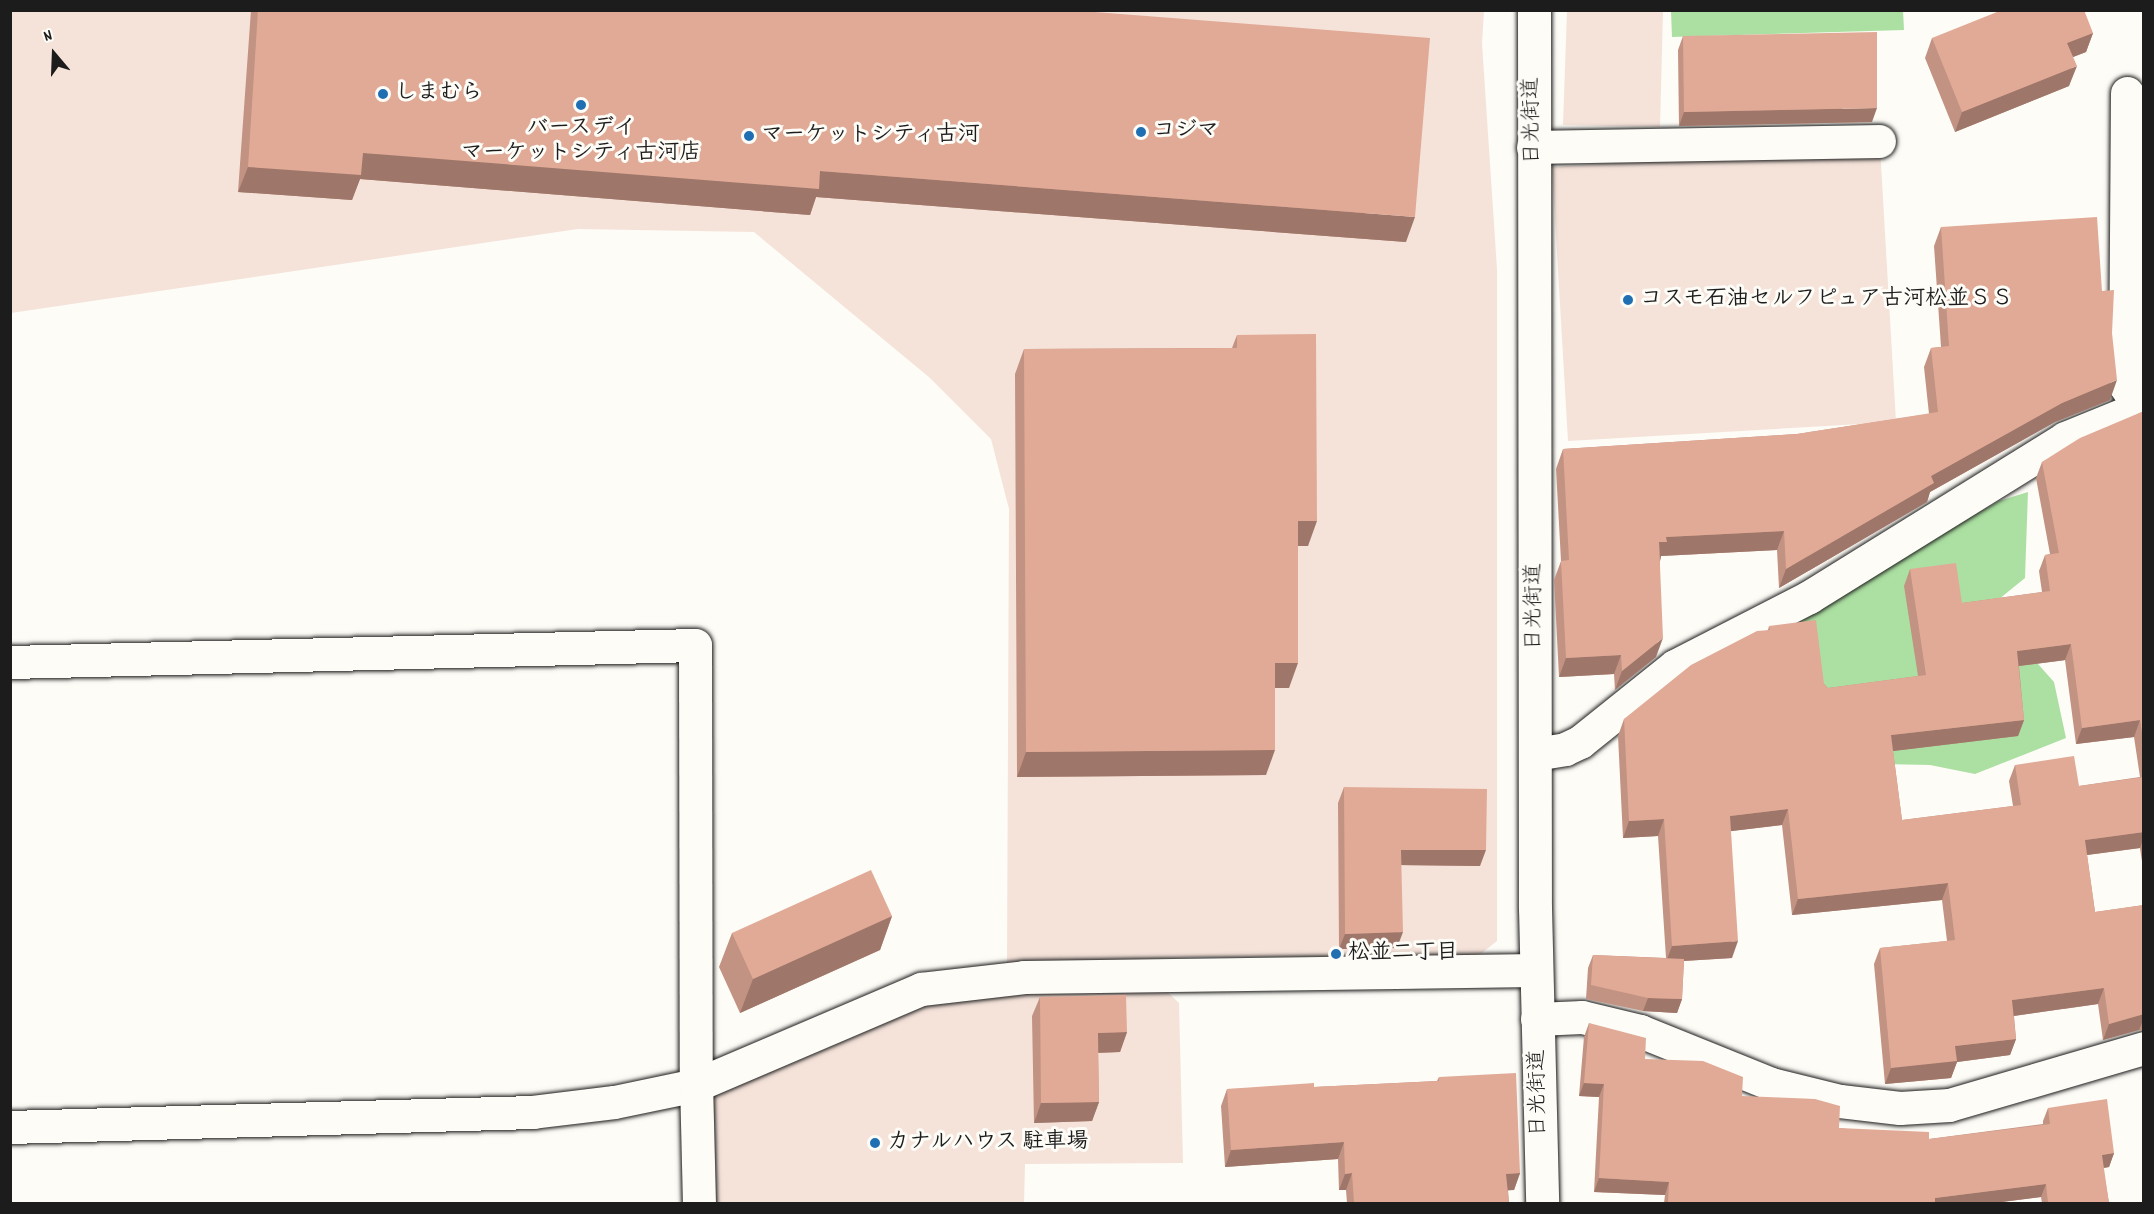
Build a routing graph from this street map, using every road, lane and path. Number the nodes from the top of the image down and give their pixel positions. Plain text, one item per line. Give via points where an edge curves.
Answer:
1 (1534, 10) edge
2 (2127, 93) dead end
3 (1879, 141) dead end
4 (1533, 147) junction
5 (2141, 407) edge
6 (10, 662) edge
7 (1535, 754) junction
8 (1536, 970) junction
9 (1537, 1019) junction
10 (2144, 1048) edge
11 (696, 1085) junction
12 (10, 1126) edge
13 (699, 1203) edge
14 (1542, 1203) edge

1 - 4 street, 日光街道
2 - 5 street via 2125,385
3 - 4 street
4 - 7 street, 日光街道
5 - 7 street via 2064,438 1809,597 1675,666 1580,742
6 - 11 street via 695,645
7 - 8 street, 日光街道
8 - 9 street, 日光街道
8 - 11 street via 1024,977 921,989
9 - 10 street via 1582,1017 1640,1031 1771,1084 1840,1101 1900,1108 1949,1105
9 - 14 street, 日光街道
11 - 12 street via 614,1102 533,1112
11 - 13 street

